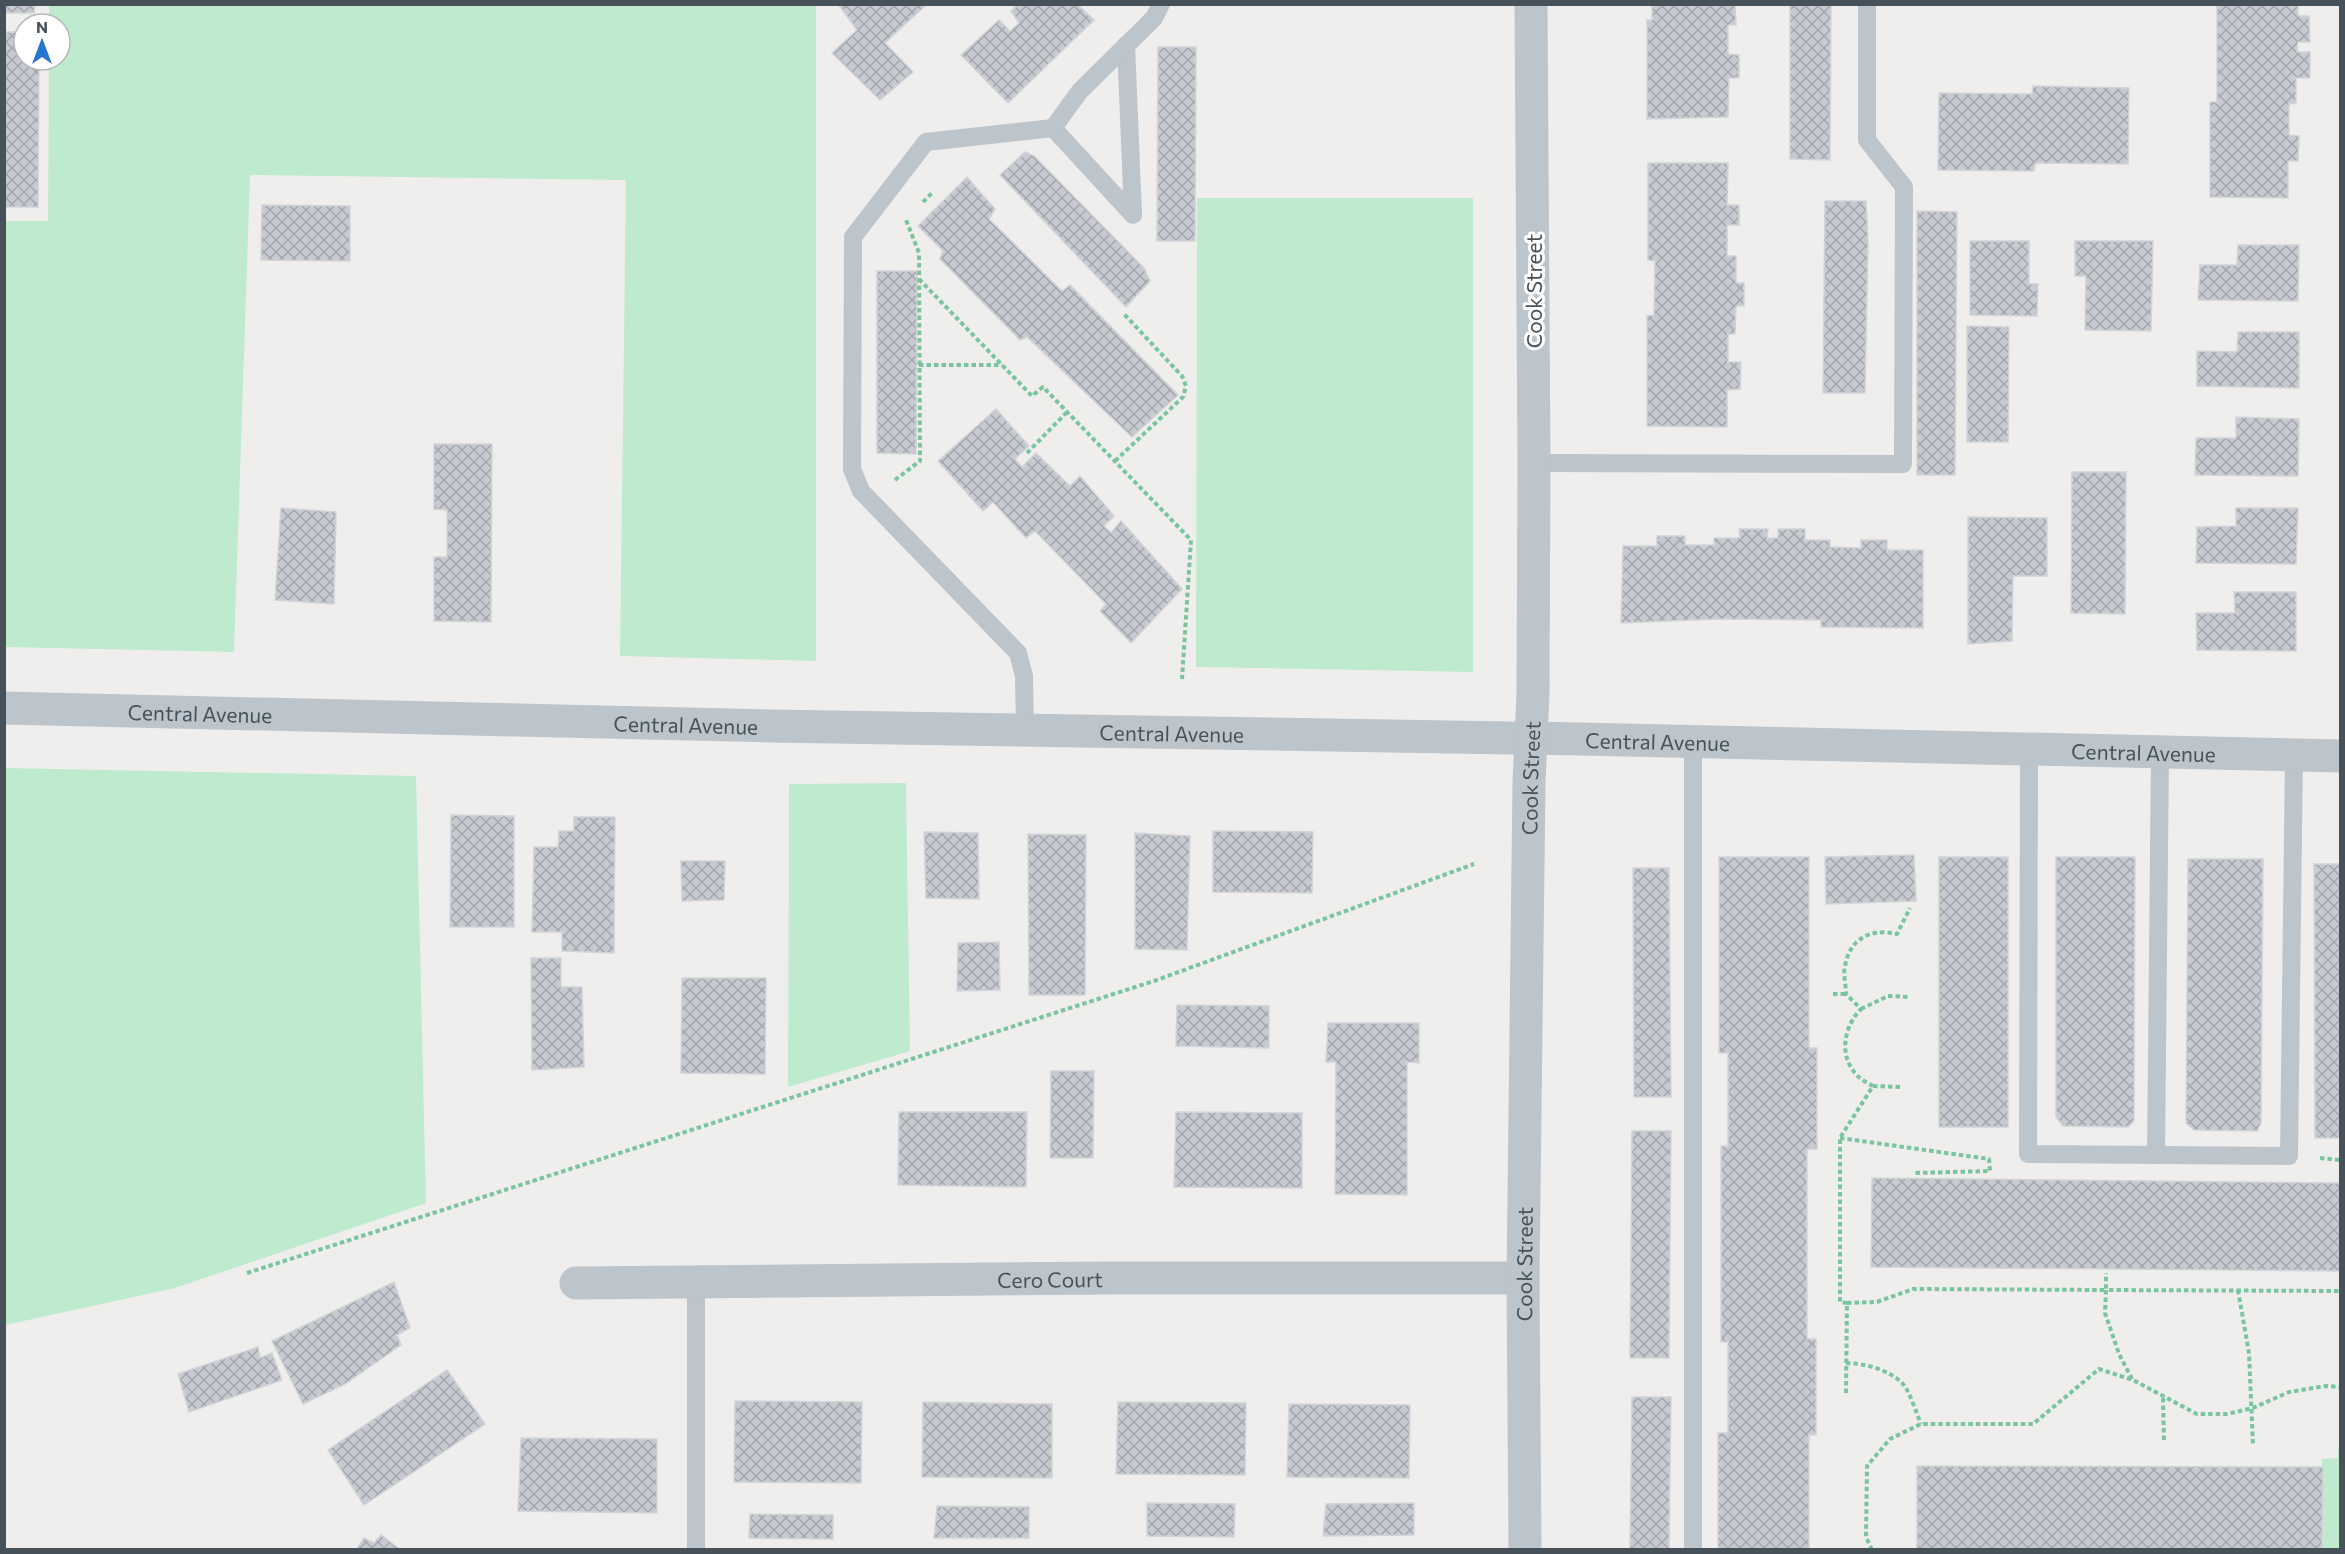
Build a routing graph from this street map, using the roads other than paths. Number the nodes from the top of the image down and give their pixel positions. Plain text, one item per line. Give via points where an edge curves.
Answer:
1 (1161, 4) edge
2 (1531, 4) edge
3 (1867, 4) edge
4 (1126, 45) junction
5 (1053, 128) junction
6 (1534, 463) junction
7 (4, 708) edge
8 (1025, 730) junction
9 (1531, 738) junction
10 (1693, 742) junction
11 (2029, 749) junction
12 (2160, 752) junction
13 (2294, 755) junction
14 (2340, 756) edge
15 (2156, 1155) junction
16 (1523, 1278) junction
17 (576, 1283) dead end
18 (696, 1283) junction
19 (696, 1550) edge
20 (1525, 1550) edge
21 (1693, 1550) edge

1 - 4 lane via 1154,18
2 - 6 street, Cook Street
3 - 6 lane via 1867,140 1904,187 1903,464
4 - 5 lane via 1080,91
4 - 5 lane via 1133,215
5 - 8 lane via 926,142 853,237 852,469 861,491 1018,653 1024,676
6 - 9 street, Cook Street
7 - 8 street, Central Avenue
8 - 9 street, Central Avenue
9 - 10 street, Central Avenue
9 - 16 street, Cook Street
10 - 11 street, Central Avenue
10 - 21 lane
11 - 12 street, Central Avenue
11 - 15 lane via 2028,1154
12 - 13 street, Central Avenue
12 - 15 lane
13 - 14 street, Central Avenue
13 - 15 lane via 2289,1156
16 - 18 street, Cero Court
16 - 20 street, Cook Street
17 - 18 street, Cero Court
18 - 19 lane

